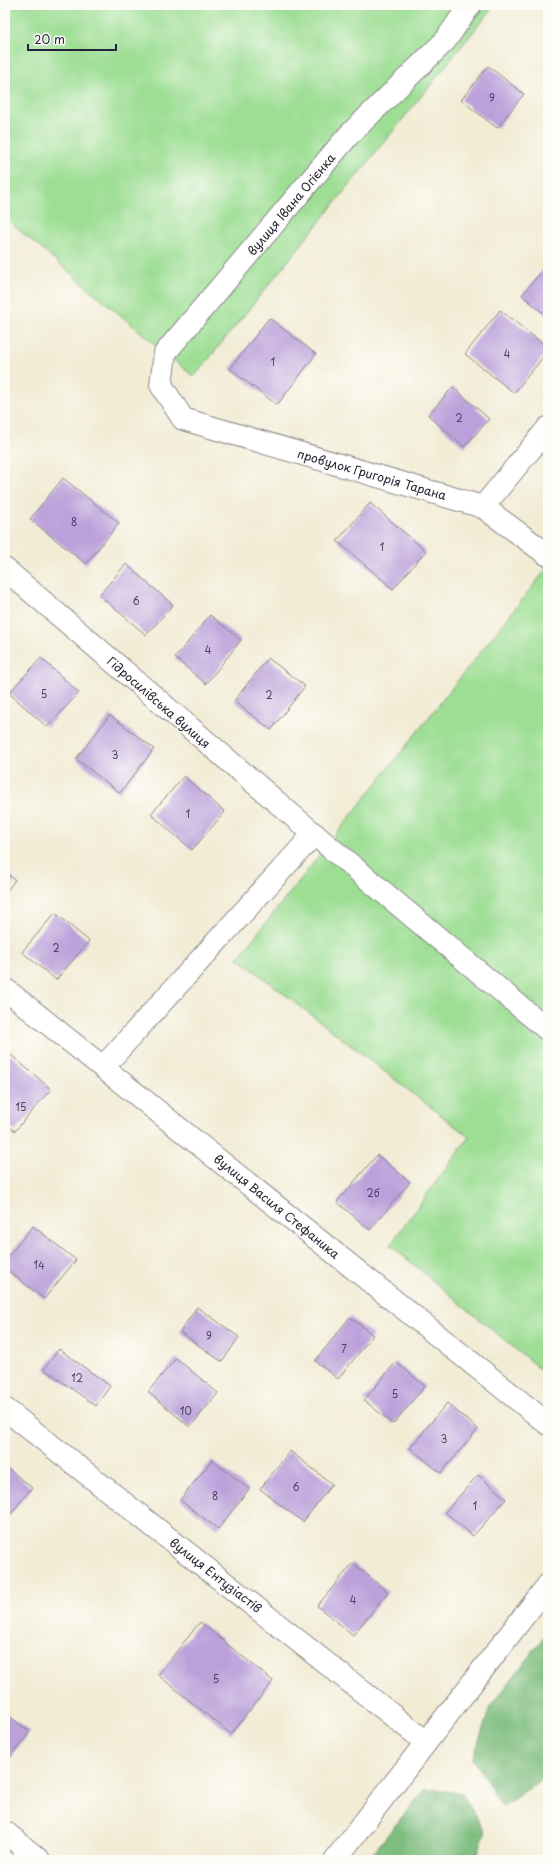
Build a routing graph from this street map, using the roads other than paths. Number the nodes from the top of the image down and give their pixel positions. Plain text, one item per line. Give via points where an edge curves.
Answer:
1 (470, 5) edge
2 (183, 419) joint
3 (548, 428) edge
4 (483, 507) junction
5 (548, 555) edge
6 (5, 569) edge
7 (314, 834) junction
8 (5, 989) edge
9 (548, 1030) edge
10 (104, 1066) junction
11 (5, 1409) edge
12 (548, 1424) edge
13 (548, 1585) edge
14 (426, 1742) junction
15 (5, 1832) edge
16 (39, 1860) edge
17 (335, 1860) edge

1 - 2 street, вулиця Івана Огієнка via 445,41 348,136 165,353 161,385
2 - 4 street, провулок Григорія Тарана
3 - 4 street
4 - 5 street, провулок Григорія Тарана
6 - 7 street, Гідросилівська вулиця
7 - 9 street, Гідросилівська вулиця
7 - 10 street
8 - 10 street, вулиця Василя Стефаника
10 - 12 street, вулиця Василя Стефаника
11 - 14 street, вулиця Ентузіастів
13 - 14 street
14 - 17 street
15 - 16 street

